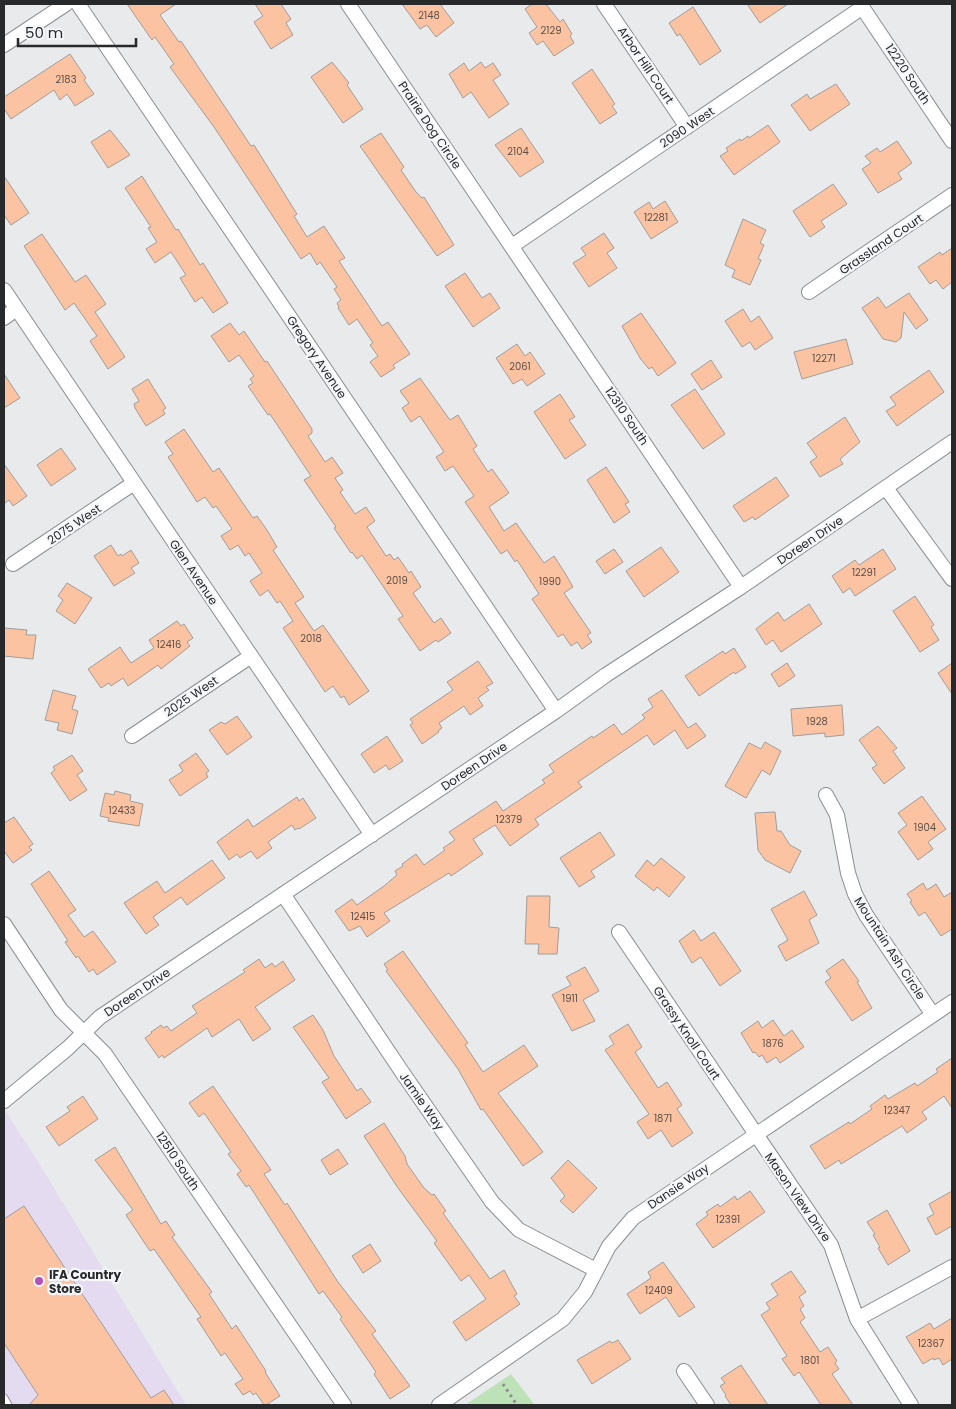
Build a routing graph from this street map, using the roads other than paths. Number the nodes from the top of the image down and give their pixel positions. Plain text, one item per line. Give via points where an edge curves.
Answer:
1 (66, 4) edge
2 (78, 4) edge
3 (348, 4) edge
4 (604, 4) edge
5 (862, 6) edge
6 (4, 45) edge
7 (687, 126) junction
8 (952, 141) edge
9 (952, 195) edge
10 (512, 246) junction
11 (4, 290) edge
12 (809, 292) dead end
13 (16, 309) junction
14 (4, 318) edge
15 (952, 442) edge
16 (134, 483) junction
17 (886, 488) junction
18 (13, 564) dead end
19 (952, 579) edge
20 (742, 587) junction
21 (251, 656) junction
22 (556, 711) junction
23 (132, 736) dead end
24 (826, 795) dead end
25 (372, 835) junction
26 (283, 894) junction
27 (4, 924) edge
28 (619, 932) dead end
29 (952, 1002) edge
30 (933, 1015) junction
31 (83, 1032) junction
32 (4, 1101) edge
33 (755, 1134) junction
34 (952, 1267) edge
35 (596, 1270) junction
36 (857, 1319) junction
37 (684, 1371) dead end
38 (4, 1398) edge
39 (8, 1405) edge
40 (344, 1405) edge
41 (438, 1405) edge
42 (707, 1405) edge
43 (911, 1405) edge

1 - 6 street
2 - 22 street, Gregory Avenue
3 - 10 street, Prairie Dog Circle
4 - 7 street, Arbor Hill Court
5 - 7 street, 2090 West
5 - 8 street, 12220 South
7 - 10 street, 2090 West
9 - 12 street, Grassland Court
10 - 20 street, 12310 South
11 - 13 street, Glen Avenue
13 - 14 street
13 - 16 street, Glen Avenue
15 - 17 street, Doreen Drive
16 - 18 street, 2075 West
16 - 21 street, Glen Avenue
17 - 19 street
17 - 20 street, Doreen Drive
20 - 22 street, Doreen Drive
21 - 23 street, 2025 West
21 - 25 street, Glen Avenue
22 - 25 street, Doreen Drive
24 - 30 street, Mountain Ash Circle via 837,815 855,894
25 - 26 street, Doreen Drive
26 - 31 street, Doreen Drive via 100,1017
26 - 35 street, Jamie Way via 492,1202 519,1230
27 - 31 street, 12510 South via 61,1010
28 - 33 street, Grassy Knoll Court
29 - 30 street, Dansie Way
30 - 33 street, Dansie Way
31 - 32 street, Doreen Drive
31 - 40 street, 12510 South via 105,1054
33 - 35 street, Dansie Way via 633,1218 608,1246
33 - 36 street, Mason View Drive via 831,1245
34 - 36 street
35 - 41 street, Dansie Way via 576,1306 563,1319
36 - 43 street, Mason View Drive
37 - 42 street
38 - 39 lane

